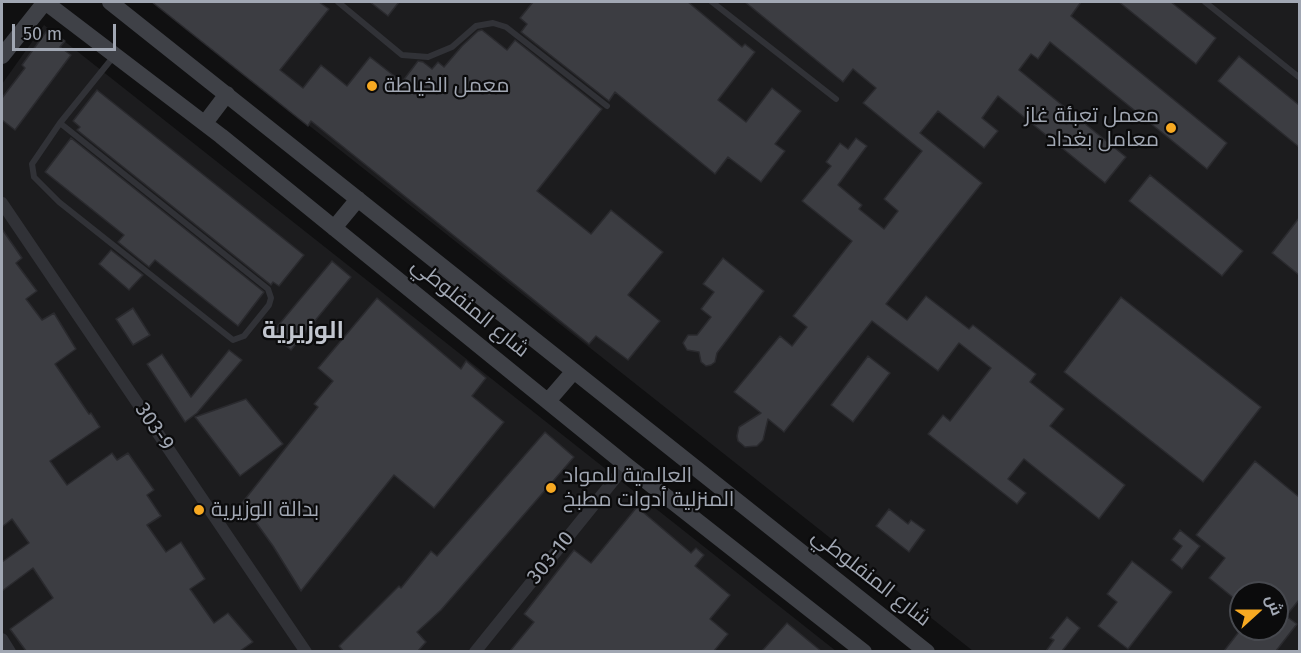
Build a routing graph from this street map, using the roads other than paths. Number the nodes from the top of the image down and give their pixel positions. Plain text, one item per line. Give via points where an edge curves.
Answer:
1 (45, 2) edge
2 (110, 2) edge
3 (338, 2) edge
4 (712, 2) edge
5 (1204, 2) edge
6 (115, 55) junction
7 (2, 56) edge
8 (1299, 78) edge
9 (227, 94) junction
10 (836, 99) dead end
11 (607, 106) dead end
12 (60, 123) junction
13 (205, 123) junction
14 (358, 199) junction
15 (2, 203) edge
16 (334, 228) junction
17 (574, 371) junction
18 (548, 401) junction
19 (627, 465) junction
20 (2, 639) edge
21 (10, 651) edge
22 (306, 651) edge
23 (475, 651) edge
24 (864, 651) edge
25 (927, 651) edge

1 - 6 street, شارع المنفلوطي
1 - 7 street
2 - 9 street, شارع المنفلوطي
3 - 11 lane via 402,55 428,57 452,47 476,26 493,22 506,27
4 - 10 lane
5 - 8 lane
6 - 12 lane
6 - 13 street, شارع المنفلوطي
9 - 13 street
9 - 14 street, شارع المنفلوطي
12 - 12 lane via 268,289 272,298 269,305 244,336 233,340 59,202 34,177 32,164
13 - 16 street, شارع المنفلوطي
14 - 16 street
14 - 17 street, شارع المنفلوطي
15 - 22 street, 303-9
16 - 18 street, شارع المنفلوطي
17 - 18 street
17 - 25 street, شارع المنفلوطي
18 - 19 street, شارع المنفلوطي
19 - 23 street, 303-10
19 - 24 street, شارع المنفلوطي
20 - 21 street

